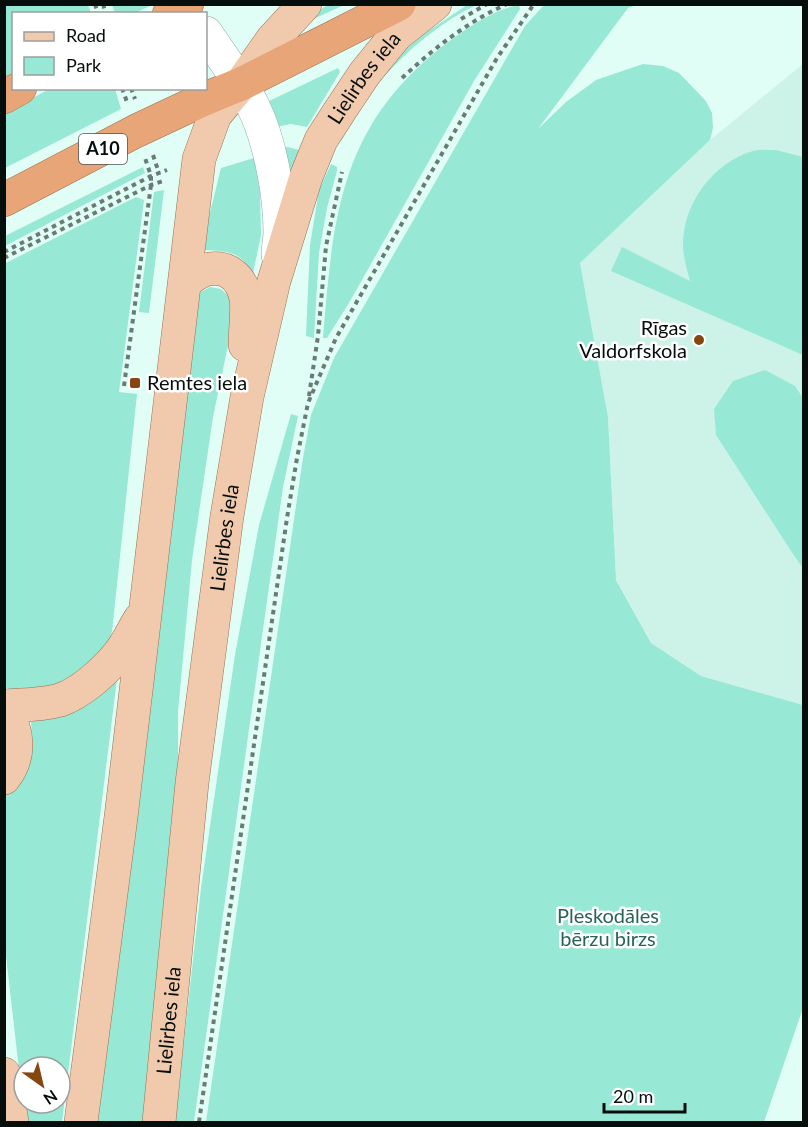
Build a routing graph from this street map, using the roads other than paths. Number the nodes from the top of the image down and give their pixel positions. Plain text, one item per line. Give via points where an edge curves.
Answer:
1 (305, 4) edge
2 (399, 4) edge
3 (435, 4) edge
4 (187, 5) edge
5 (173, 12) edge
6 (207, 34) edge
7 (241, 84) junction
8 (201, 94) edge
9 (203, 144) junction
10 (4, 200) edge
11 (274, 281) junction
12 (185, 282) junction
13 (247, 397) junction
14 (145, 609) junction
15 (4, 707) edge
16 (4, 778) edge
17 (4, 1074) edge
18 (12, 1122) edge
19 (81, 1122) edge
20 (159, 1122) edge

1 - 7 main road via 272,40
2 - 7 highway, A10
3 - 11 main road, Lielirbes iela via 396,35 321,140
4 - 5 highway
6 - 7 street
7 - 8 highway, A10
7 - 9 main road via 214,115
7 - 11 street via 261,123 274,175 280,234
8 - 9 street
8 - 10 highway, A10
9 - 12 main road
11 - 13 main road, Lielirbes iela
12 - 13 main road via 204,271 219,269 232,273 241,284 246,299
12 - 14 main road
13 - 20 main road, Lielirbes iela via 226,516 192,783
14 - 15 main road via 119,653 81,688 61,699
14 - 19 main road
15 - 16 main road via 11,718 17,745 15,759
17 - 18 main road

